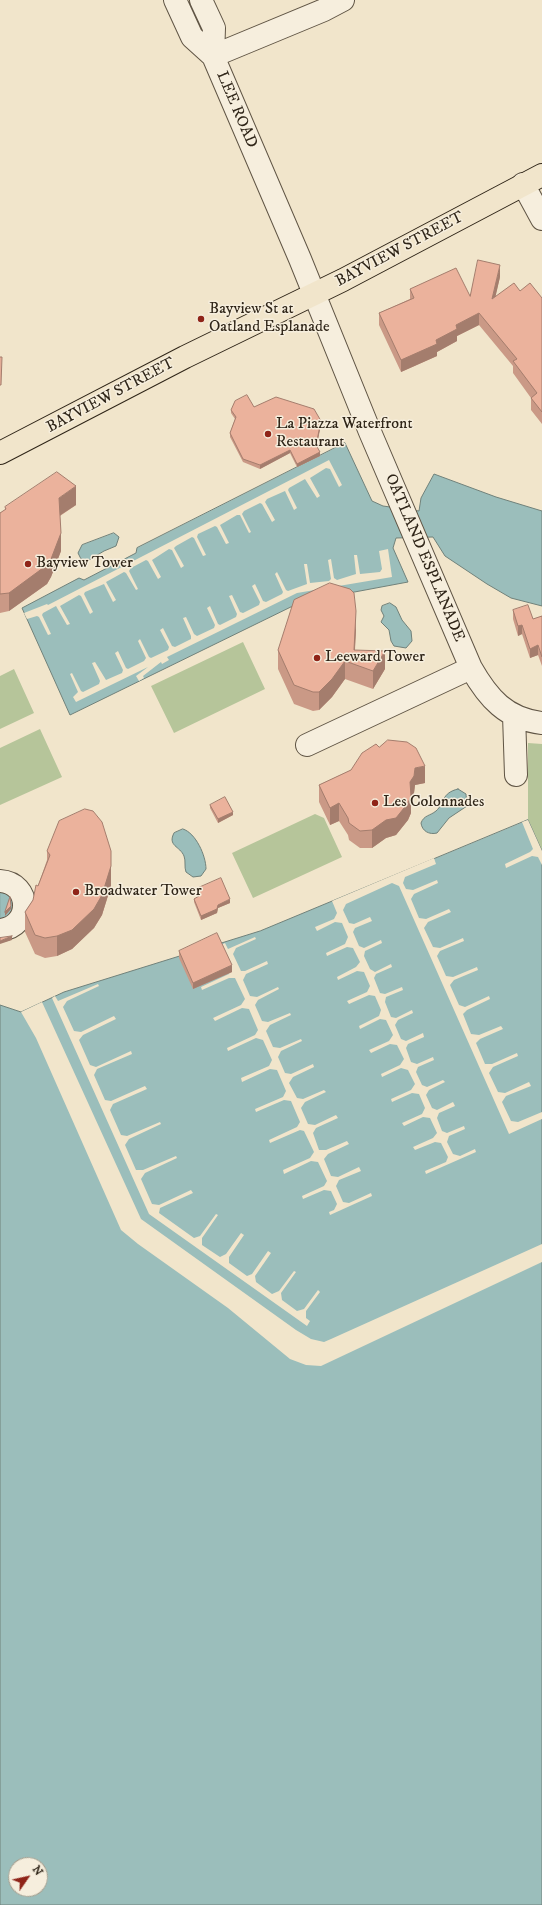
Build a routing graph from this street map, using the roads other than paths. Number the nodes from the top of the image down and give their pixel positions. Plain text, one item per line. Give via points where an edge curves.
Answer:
1 (175, 0) edge
2 (201, 0) edge
3 (343, 0) edge
4 (213, 56) junction
5 (533, 180) edge
6 (542, 219) edge
7 (315, 294) junction
8 (0, 454) edge
9 (471, 668) junction
10 (514, 715) junction
11 (542, 722) edge
12 (308, 745) dead end
13 (516, 775) dead end
14 (0, 881) edge
15 (0, 930) edge

1 - 4 street via 192,37
2 - 4 street via 214,28
3 - 4 street, LEE ROAD
4 - 7 street, LEE ROAD
5 - 6 street
5 - 7 main road, BAYVIEW STREET
7 - 8 main road, BAYVIEW STREET via 186,357
7 - 9 street, OATLAND ESPLANADE via 370,432
9 - 10 street, OATLAND ESPLANADE via 485,692
9 - 12 street
10 - 11 street, OATLAND ESPLANADE via 529,721
10 - 13 street
14 - 15 street via 14,884 24,898 25,906 19,921

